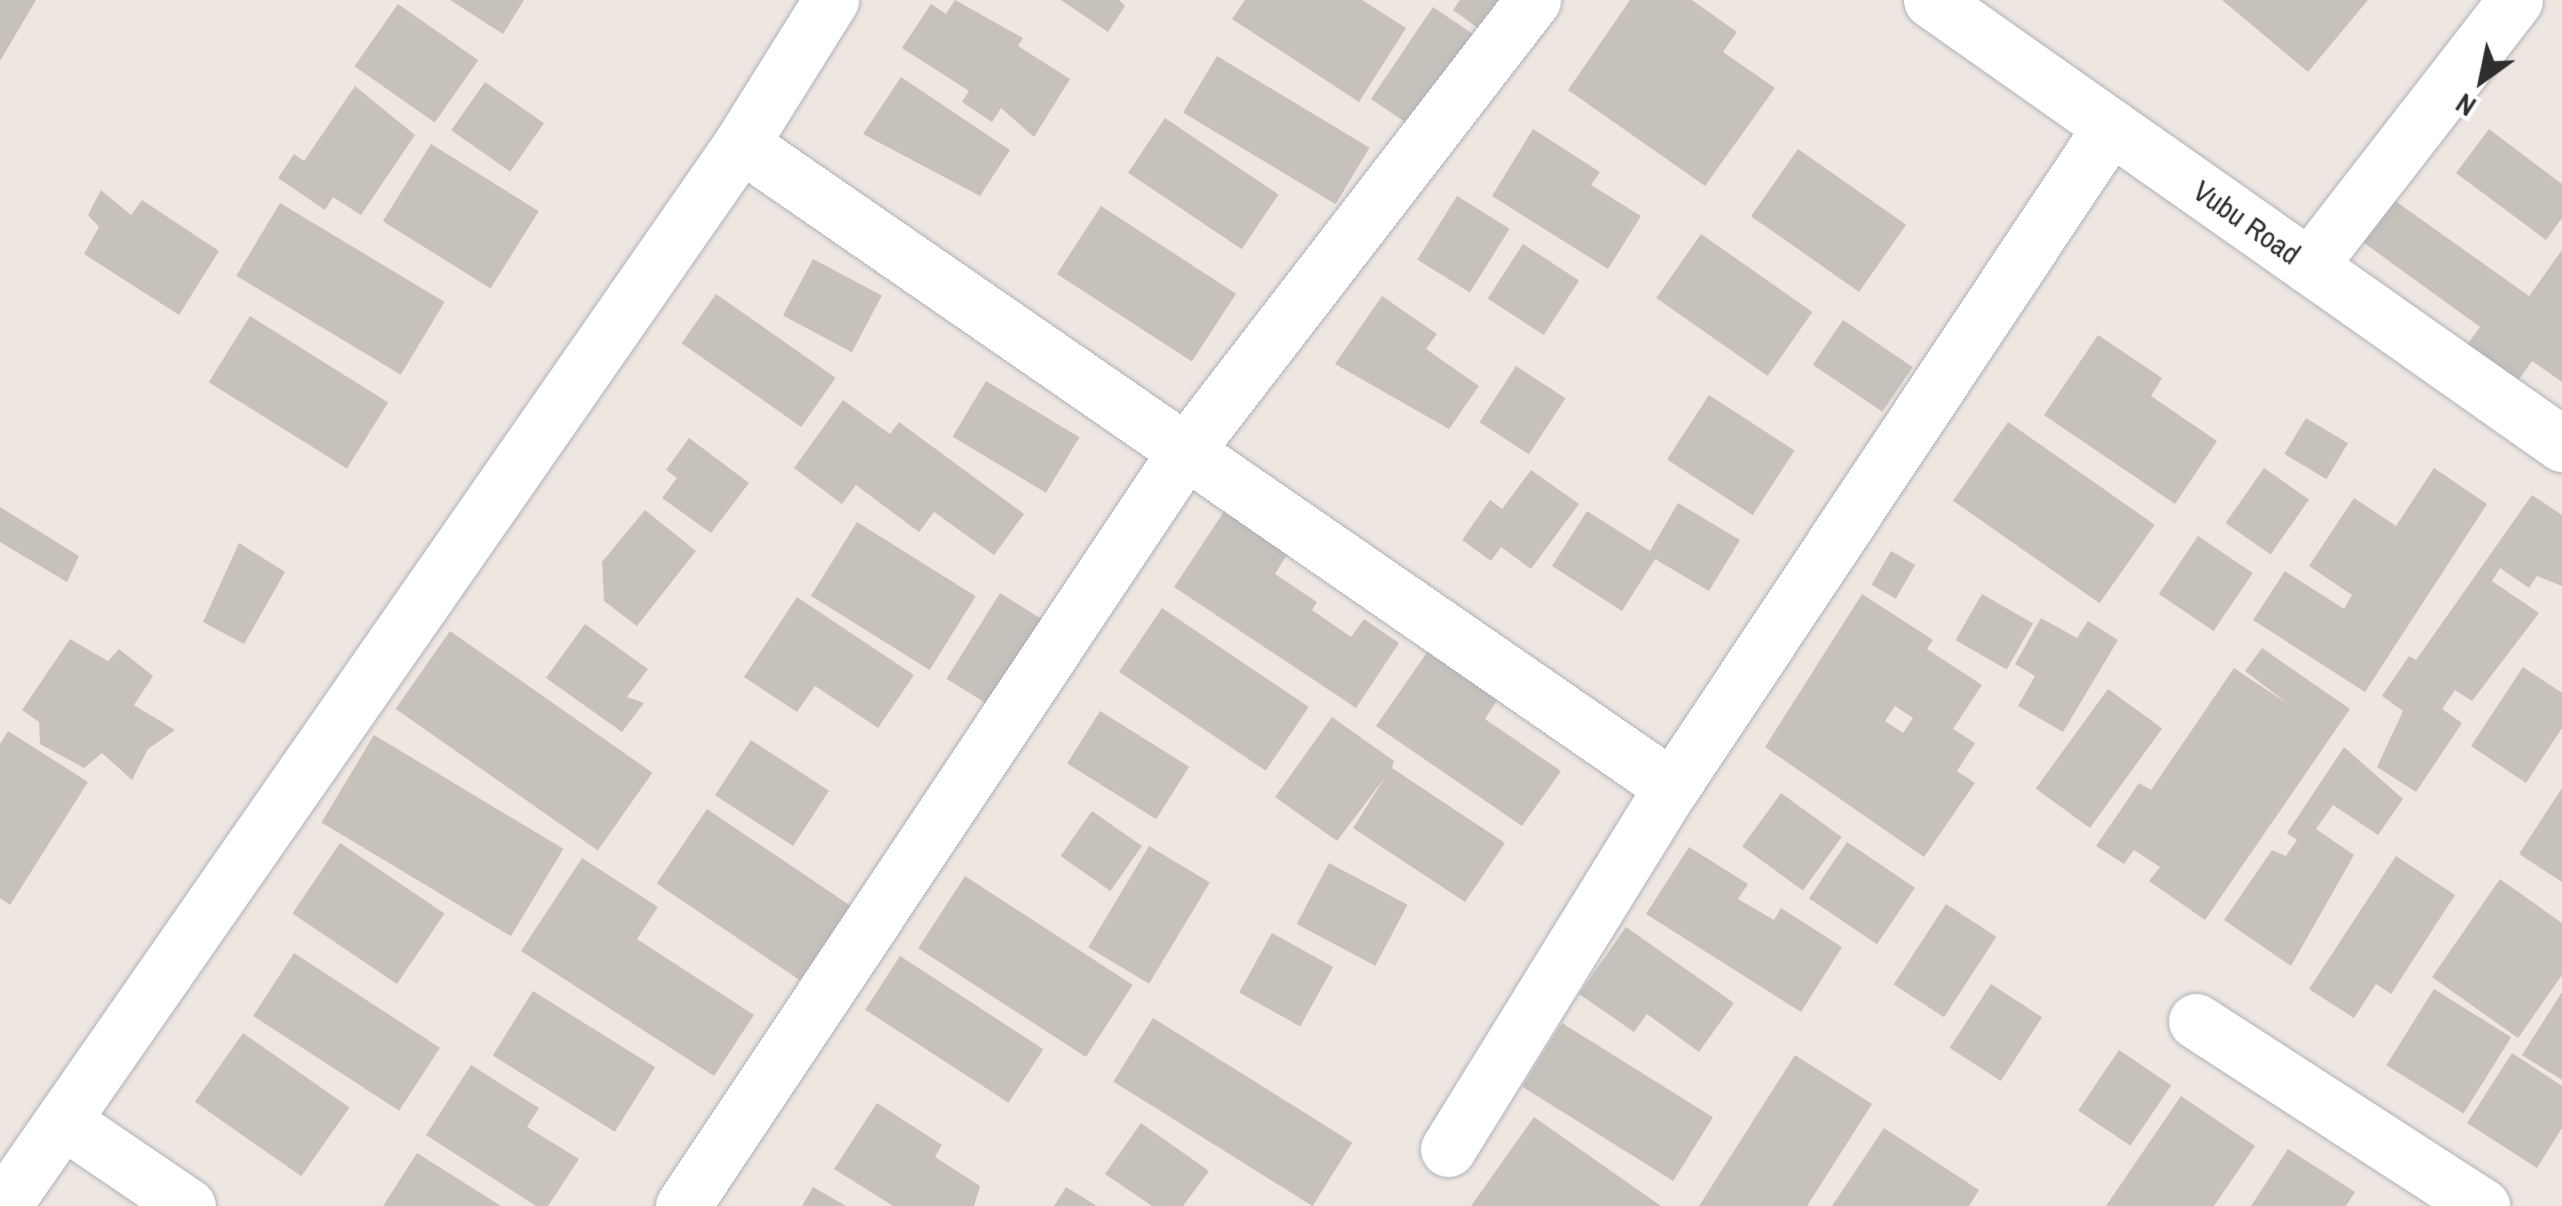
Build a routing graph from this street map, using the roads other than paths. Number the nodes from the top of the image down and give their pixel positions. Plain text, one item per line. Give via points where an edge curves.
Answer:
1 (831, 0) edge
2 (1532, 0) edge
3 (1931, 0) edge
4 (2516, 0) edge
5 (2111, 126) junction
6 (741, 144) junction
7 (2309, 266) junction
8 (2562, 444) edge
9 (1184, 453) junction
10 (1672, 787) junction
11 (2196, 1022) dead end
12 (63, 1122) junction
13 (1448, 1149) dead end
14 (4, 1206) edge
15 (188, 1206) edge
16 (683, 1206) edge
17 (2482, 1206) edge

1 - 6 street
2 - 9 street
3 - 5 street, Vubu Road
4 - 7 street
5 - 7 street, Vubu Road
5 - 10 street
6 - 9 street
6 - 12 street
7 - 8 street, Vubu Road
9 - 10 street
9 - 16 street
10 - 13 street
11 - 17 street
12 - 14 street
12 - 15 street

